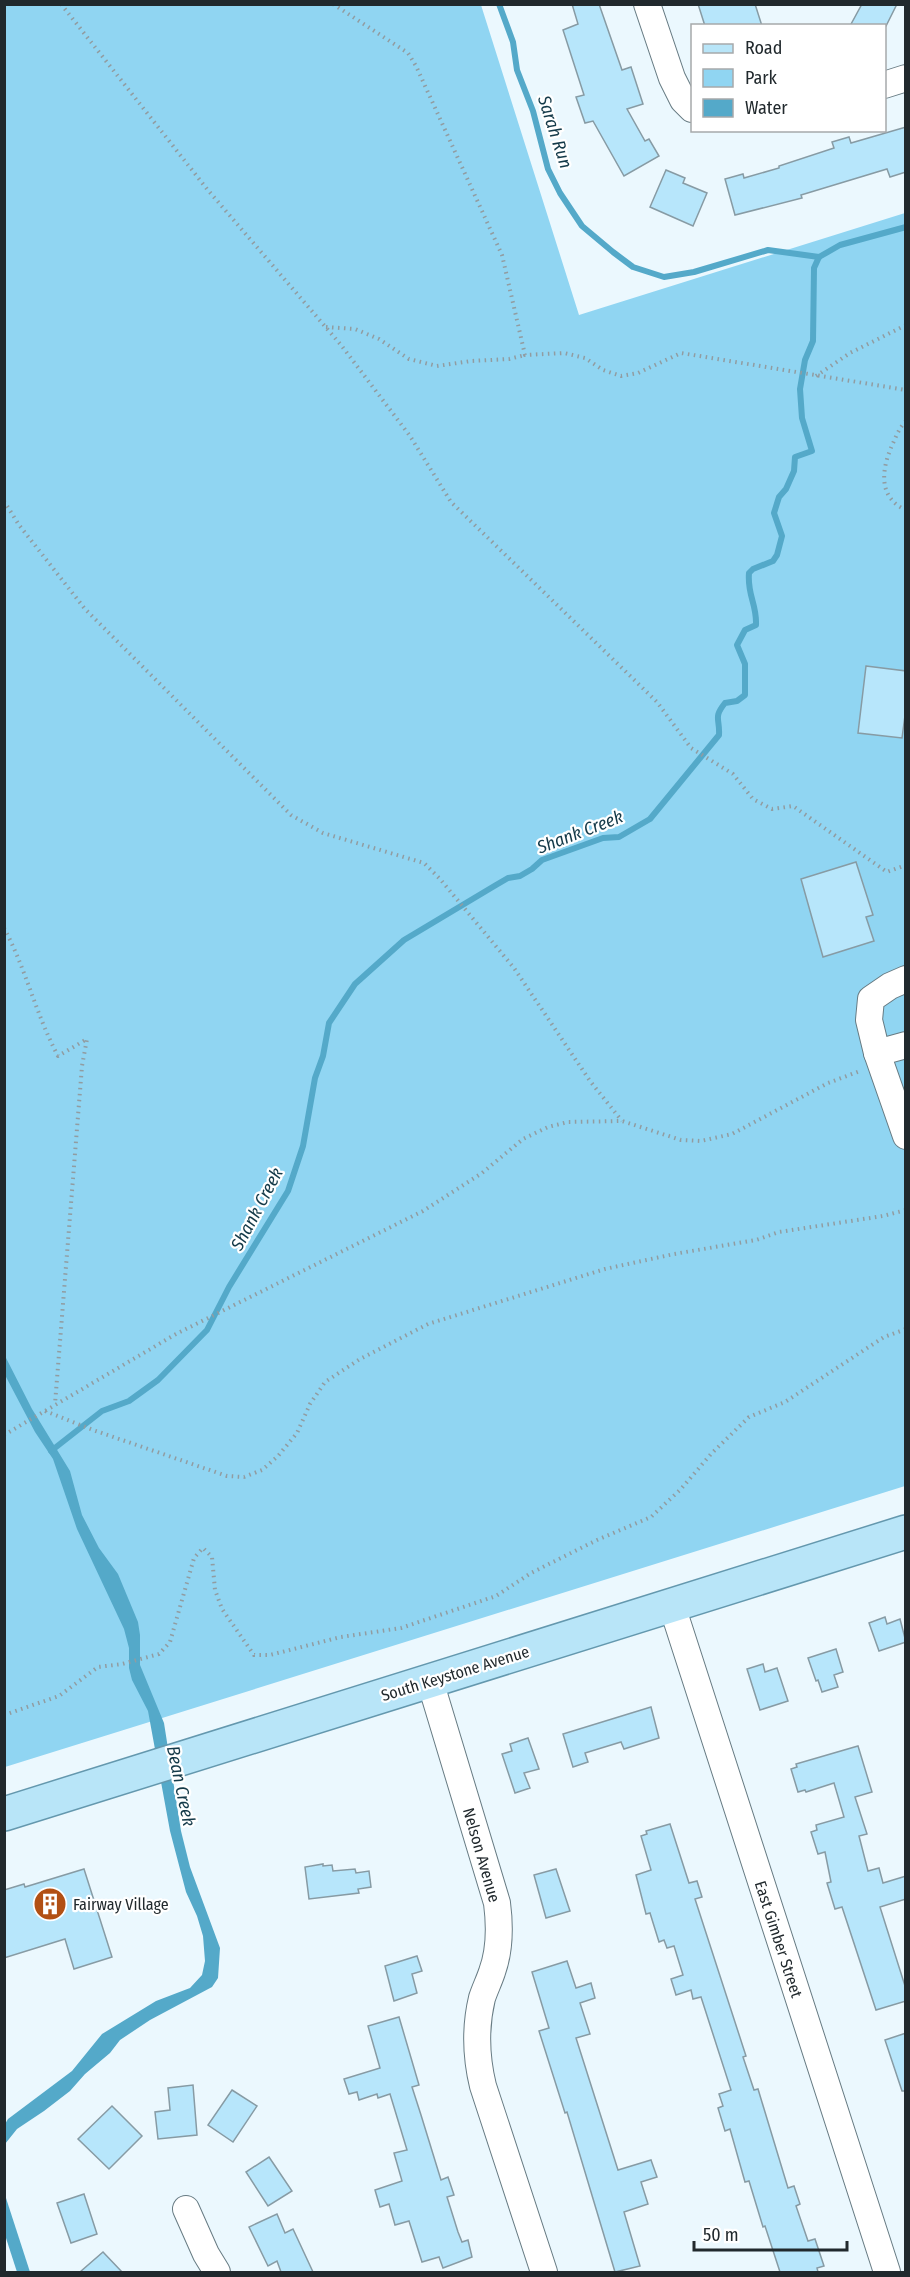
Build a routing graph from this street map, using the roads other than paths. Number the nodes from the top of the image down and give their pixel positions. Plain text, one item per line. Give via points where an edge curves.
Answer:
1 (647, 4) edge
2 (906, 78) edge
3 (886, 85) edge
4 (691, 107) edge
5 (906, 979) edge
6 (906, 1045) edge
7 (869, 1062) junction
8 (906, 1136) edge
9 (906, 1532) edge
10 (672, 1606) junction
11 (430, 1681) junction
12 (4, 1814) edge
13 (186, 2210) dead end
14 (217, 2272) edge
15 (544, 2272) edge
16 (886, 2272) edge

1 - 4 street via 672,78
2 - 3 street
5 - 7 street via 871,999
6 - 7 street
7 - 8 street
9 - 10 main road, South Keystone Avenue
10 - 11 main road, South Keystone Avenue
10 - 16 street, East Gimber Street
11 - 12 main road, South Keystone Avenue
11 - 15 street, Nelson Avenue via 497,1903 500,1930 496,1960 483,1995 477,2041 483,2086
13 - 14 street

